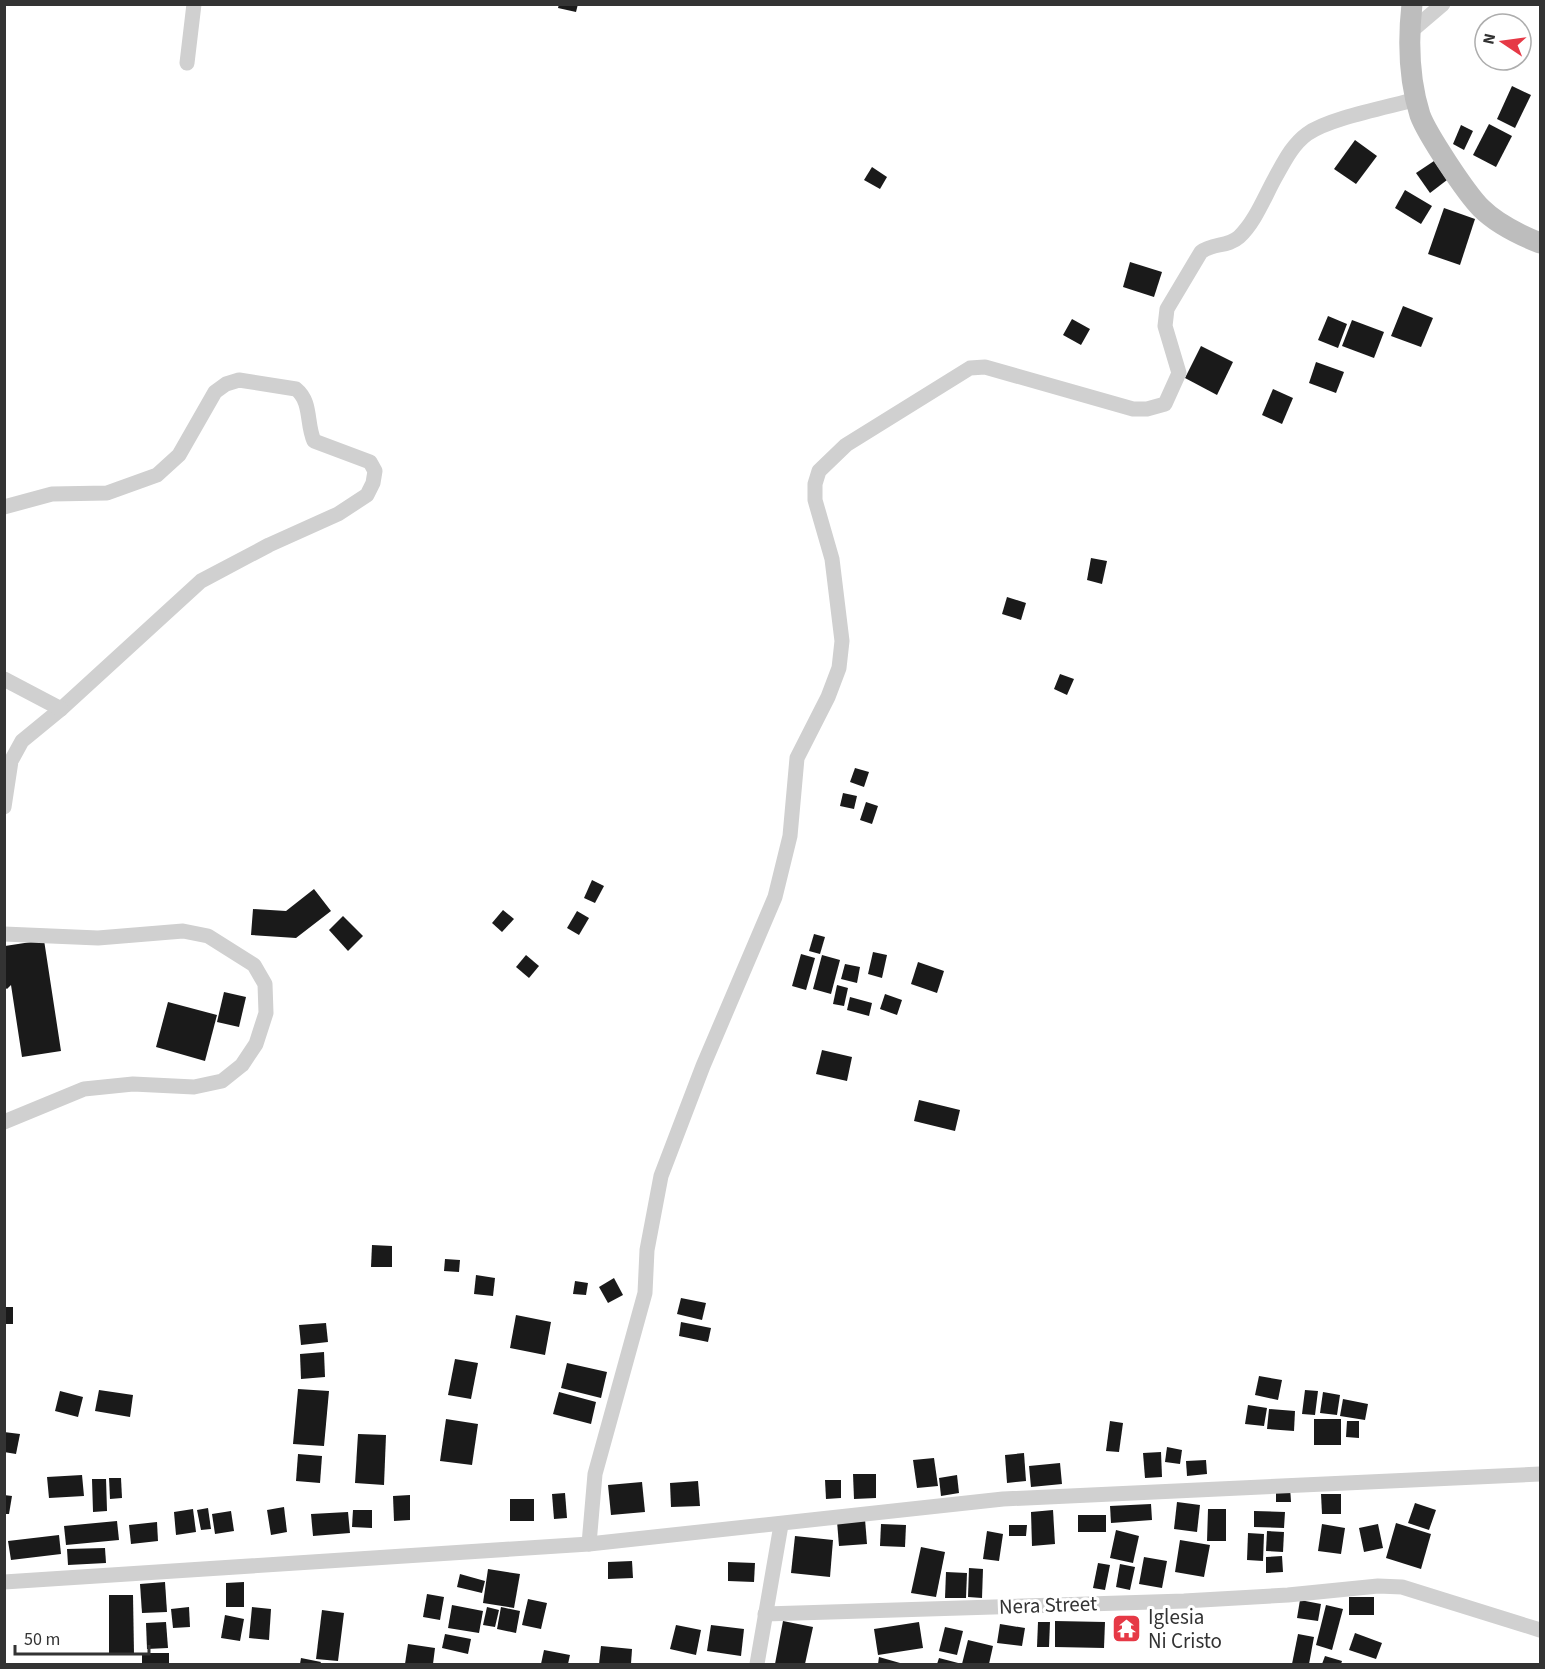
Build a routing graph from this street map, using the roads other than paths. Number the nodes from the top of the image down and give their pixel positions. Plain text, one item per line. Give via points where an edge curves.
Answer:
1 (194, 4) edge
2 (1412, 4) edge
3 (1443, 4) edge
4 (1409, 33) junction
5 (187, 63) dead end
6 (1417, 99) junction
7 (1540, 243) edge
8 (4, 507) edge
9 (4, 679) edge
10 (61, 709) junction
11 (4, 807) edge
12 (4, 934) edge
13 (4, 1122) edge
14 (1540, 1474) edge
15 (781, 1525) junction
16 (589, 1544) junction
17 (4, 1582) edge
18 (765, 1614) junction
19 (1540, 1630) edge
20 (757, 1665) edge

1 - 5 street
2 - 4 street
3 - 4 street
4 - 6 street
6 - 7 street via 1427,130 1480,207 1521,236
6 - 16 street via 1308,132 1295,145 1253,220 1238,237 1201,252 1167,309 1165,326 1179,373 1165,404 1133,409 985,367 970,368 846,445 819,471 815,500 832,559 842,641 839,668 797,759 790,836 775,897 661,1176 647,1250 645,1293 595,1474
8 - 10 street via 52,494 107,493 157,475 179,455 215,392 239,380 296,389 306,403 314,441 358,456 370,462 375,471 367,495 338,514 201,581
9 - 10 street
10 - 11 street via 22,741 11,761
12 - 13 street via 98,938 183,931 208,936 254,964 265,984 266,1013 256,1044 242,1065 222,1081 194,1087 124,1084 84,1089
14 - 15 street via 1003,1499
15 - 16 street
15 - 18 street
16 - 17 street
18 - 19 street, Nera Street via 1184,1601 1378,1586 1402,1587
18 - 20 street

